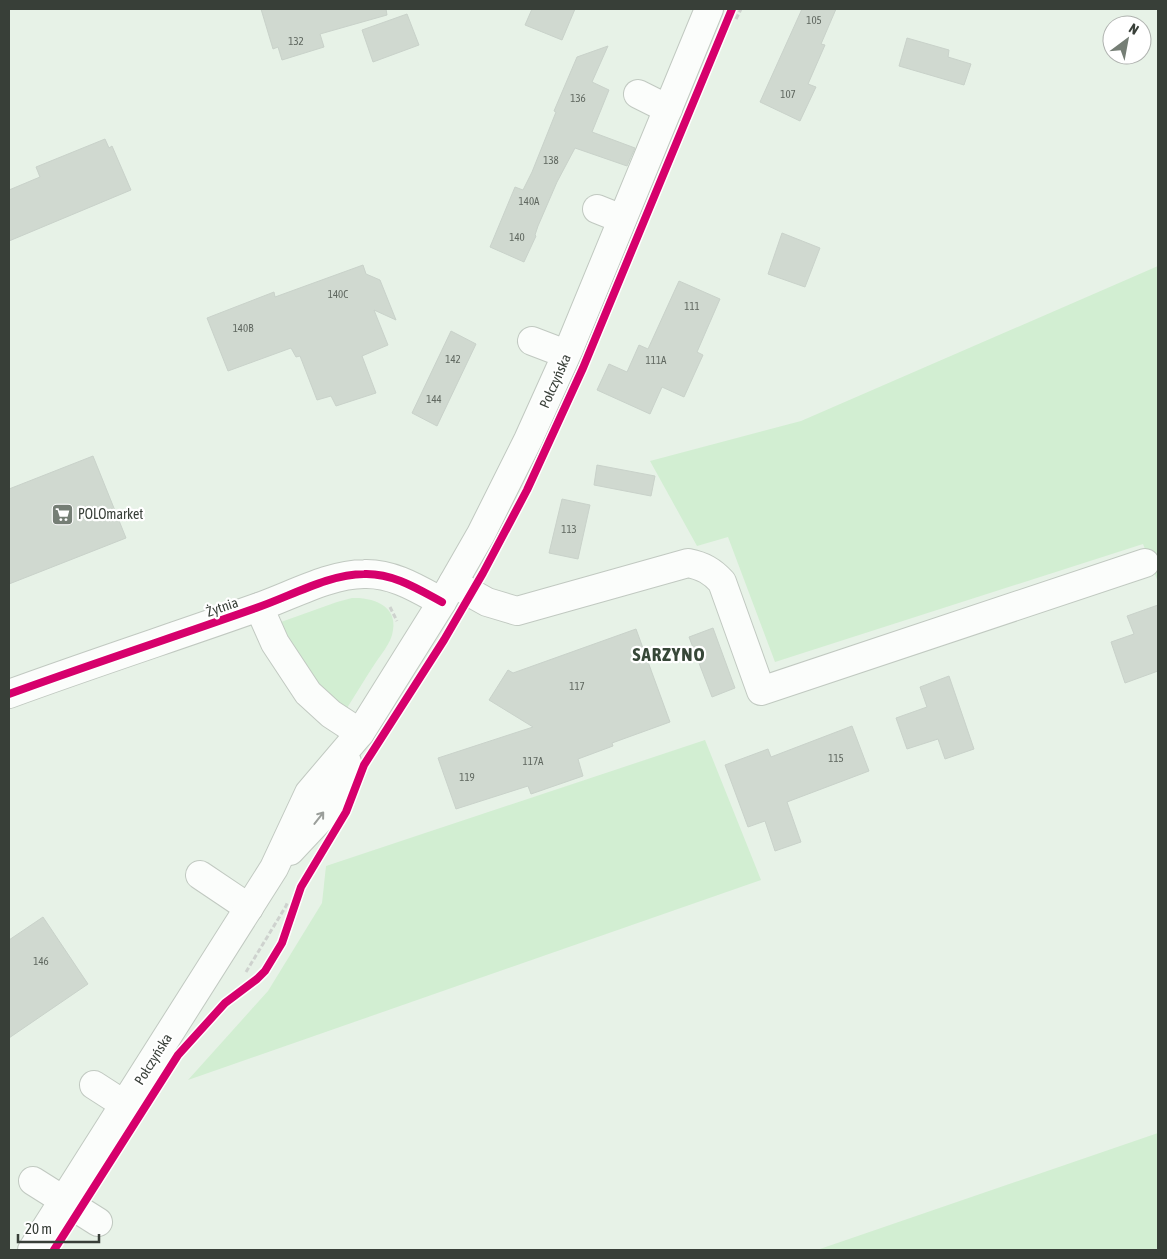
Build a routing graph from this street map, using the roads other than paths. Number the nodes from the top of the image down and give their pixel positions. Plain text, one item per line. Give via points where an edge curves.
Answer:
1 (719, 13) edge
2 (638, 94) dead end
3 (668, 109) junction
4 (596, 209) dead end
5 (622, 219) junction
6 (532, 341) dead end
7 (566, 354) junction
8 (1145, 563) dead end
9 (447, 592) junction
10 (259, 607) junction
11 (9, 694) edge
12 (360, 733) junction
13 (200, 875) dead end
14 (249, 908) junction
15 (94, 1085) dead end
16 (125, 1104) junction
17 (32, 1181) dead end
18 (64, 1200) junction
19 (98, 1222) dead end
20 (32, 1250) edge

1 - 3 main road, Połczyńska
2 - 3 main road
3 - 5 main road, Połczyńska
4 - 5 main road
5 - 7 main road, Połczyńska
6 - 7 main road
7 - 9 main road, Połczyńska via 514,468
8 - 9 main road, Żytnia via 761,691 722,582 700,565 688,564 517,611
9 - 10 main road, Żytnia via 383,575 354,574
9 - 12 main road, Połczyńska
10 - 11 main road, Żytnia
10 - 12 main road via 274,643 308,693 331,714
12 - 14 main road, Połczyńska via 309,793 274,868
13 - 14 main road
14 - 16 main road, Połczyńska
15 - 16 main road
16 - 18 main road, Połczyńska
17 - 18 main road
18 - 19 main road
18 - 20 main road, Połczyńska

